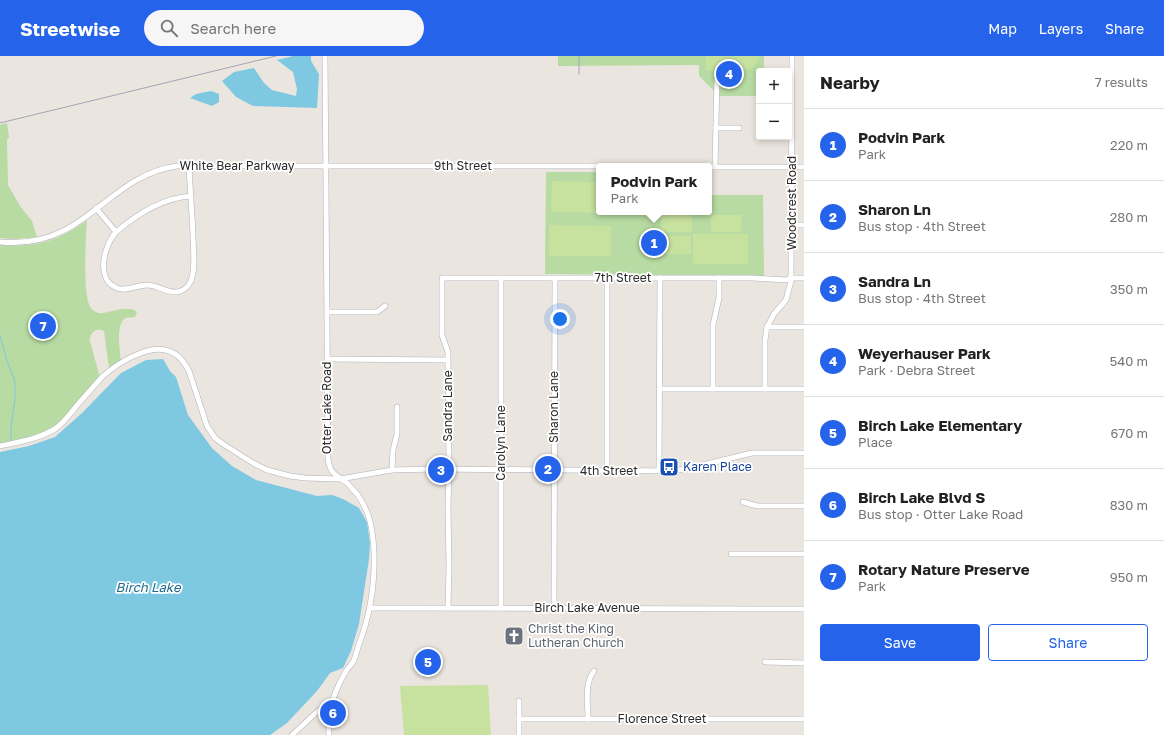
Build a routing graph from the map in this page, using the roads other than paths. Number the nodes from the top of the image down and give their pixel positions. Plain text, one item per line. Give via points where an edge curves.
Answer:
1 (325, 56) edge
2 (792, 56) edge
3 (716, 79) dead end
4 (716, 128) junction
5 (739, 128) dead end
6 (189, 165) junction
7 (326, 165) junction
8 (596, 166) edge
9 (715, 167) joint
10 (792, 167) junction
11 (804, 167) edge
12 (191, 196) junction
13 (96, 208) junction
14 (792, 225) junction
15 (804, 225) edge
16 (116, 232) junction
17 (0, 242) edge
18 (442, 278) joint
19 (501, 278) junction
20 (555, 278) junction
21 (607, 278) junction
22 (660, 278) junction
23 (719, 278) junction
24 (791, 278) junction
25 (804, 278) edge
26 (385, 306) dead end
27 (327, 312) junction
28 (767, 327) junction
29 (804, 327) edge
30 (327, 359) junction
31 (448, 360) junction
32 (659, 388) junction
33 (713, 389) junction
34 (765, 389) junction
35 (804, 389) edge
36 (397, 407) dead end
37 (0, 446) edge
38 (804, 453) edge
39 (449, 469) junction
40 (392, 470) junction
41 (501, 470) junction
42 (554, 470) junction
43 (607, 471) junction
44 (659, 471) junction
45 (340, 479) junction
46 (743, 502) dead end
47 (804, 506) edge
48 (732, 554) dead end
49 (804, 554) edge
50 (371, 608) junction
51 (448, 608) junction
52 (501, 608) junction
53 (554, 608) junction
54 (804, 609) edge
55 (766, 662) dead end
56 (804, 662) edge
57 (594, 671) dead end
58 (519, 702) dead end
59 (330, 709) junction
60 (588, 718) junction
61 (519, 719) junction
62 (804, 719) edge
63 (292, 735) edge
64 (328, 735) edge
65 (519, 735) edge

1 - 7 street, Otter Lake Road
2 - 10 street, Woodcrest Road
3 - 4 street
4 - 5 street
4 - 9 street
6 - 7 street, White Bear Parkway
6 - 12 street
6 - 13 street, White Bear Parkway via 169,167 146,174
7 - 8 street, 9th Street
7 - 27 street, Otter Lake Road
9 - 10 street
10 - 11 street
10 - 14 street, Woodcrest Road
12 - 16 street via 173,198 153,206
12 - 16 street via 193,264 191,281 182,290 171,292 149,285 122,289 112,286 106,276 104,259 107,246
13 - 16 street
13 - 17 street, White Bear Parkway via 67,229 50,237 25,242
14 - 15 street
14 - 24 street, Woodcrest Road
18 - 19 street, 7th Street
18 - 31 street, Sandra Lane via 442,332
19 - 20 street, 7th Street
19 - 41 street, Carolyn Lane
20 - 21 street, 7th Street
20 - 42 street, Sharon Lane
21 - 22 street, 7th Street
21 - 43 street
22 - 23 street, 7th Street
22 - 32 street
23 - 24 street, 7th Street
23 - 33 street via 719,298 713,325
24 - 25 street, 7th Street
24 - 28 street, Woodcrest Road via 786,300
26 - 27 street via 376,312
27 - 30 street, Otter Lake Road
28 - 29 street
28 - 34 street
30 - 31 street
30 - 45 street, Otter Lake Road via 328,458 330,468
31 - 39 street, Sandra Lane
32 - 33 street
32 - 44 street
33 - 34 street
34 - 35 street
36 - 40 street via 397,434
37 - 45 street, 4th Street via 33,438 55,428 103,377 117,366 133,356 159,349 174,354 186,364 207,426 223,444 267,470 298,477
38 - 44 street, 4th Street via 752,453 686,469
39 - 40 street, 4th Street
39 - 41 street, 4th Street
39 - 51 street, Sandra Lane
40 - 45 street, 4th Street
41 - 42 street, 4th Street
41 - 52 street, Carolyn Lane
42 - 43 street, 4th Street
42 - 53 street, Sharon Lane
43 - 44 street, 4th Street
45 - 50 street, Otter Lake Road via 356,493 370,520 374,552
46 - 47 street via 757,506
48 - 49 street
50 - 51 street, Birch Lake Avenue
50 - 59 street, Otter Lake Road via 353,661 335,692
51 - 52 street, Birch Lake Avenue
52 - 53 street, Birch Lake Avenue
53 - 54 street, Birch Lake Avenue
55 - 56 street
57 - 60 street via 588,685
58 - 61 street
59 - 63 street via 319,710
59 - 64 street, Otter Lake Road
60 - 61 street, Florence Street
60 - 62 street, Florence Street
61 - 65 street

